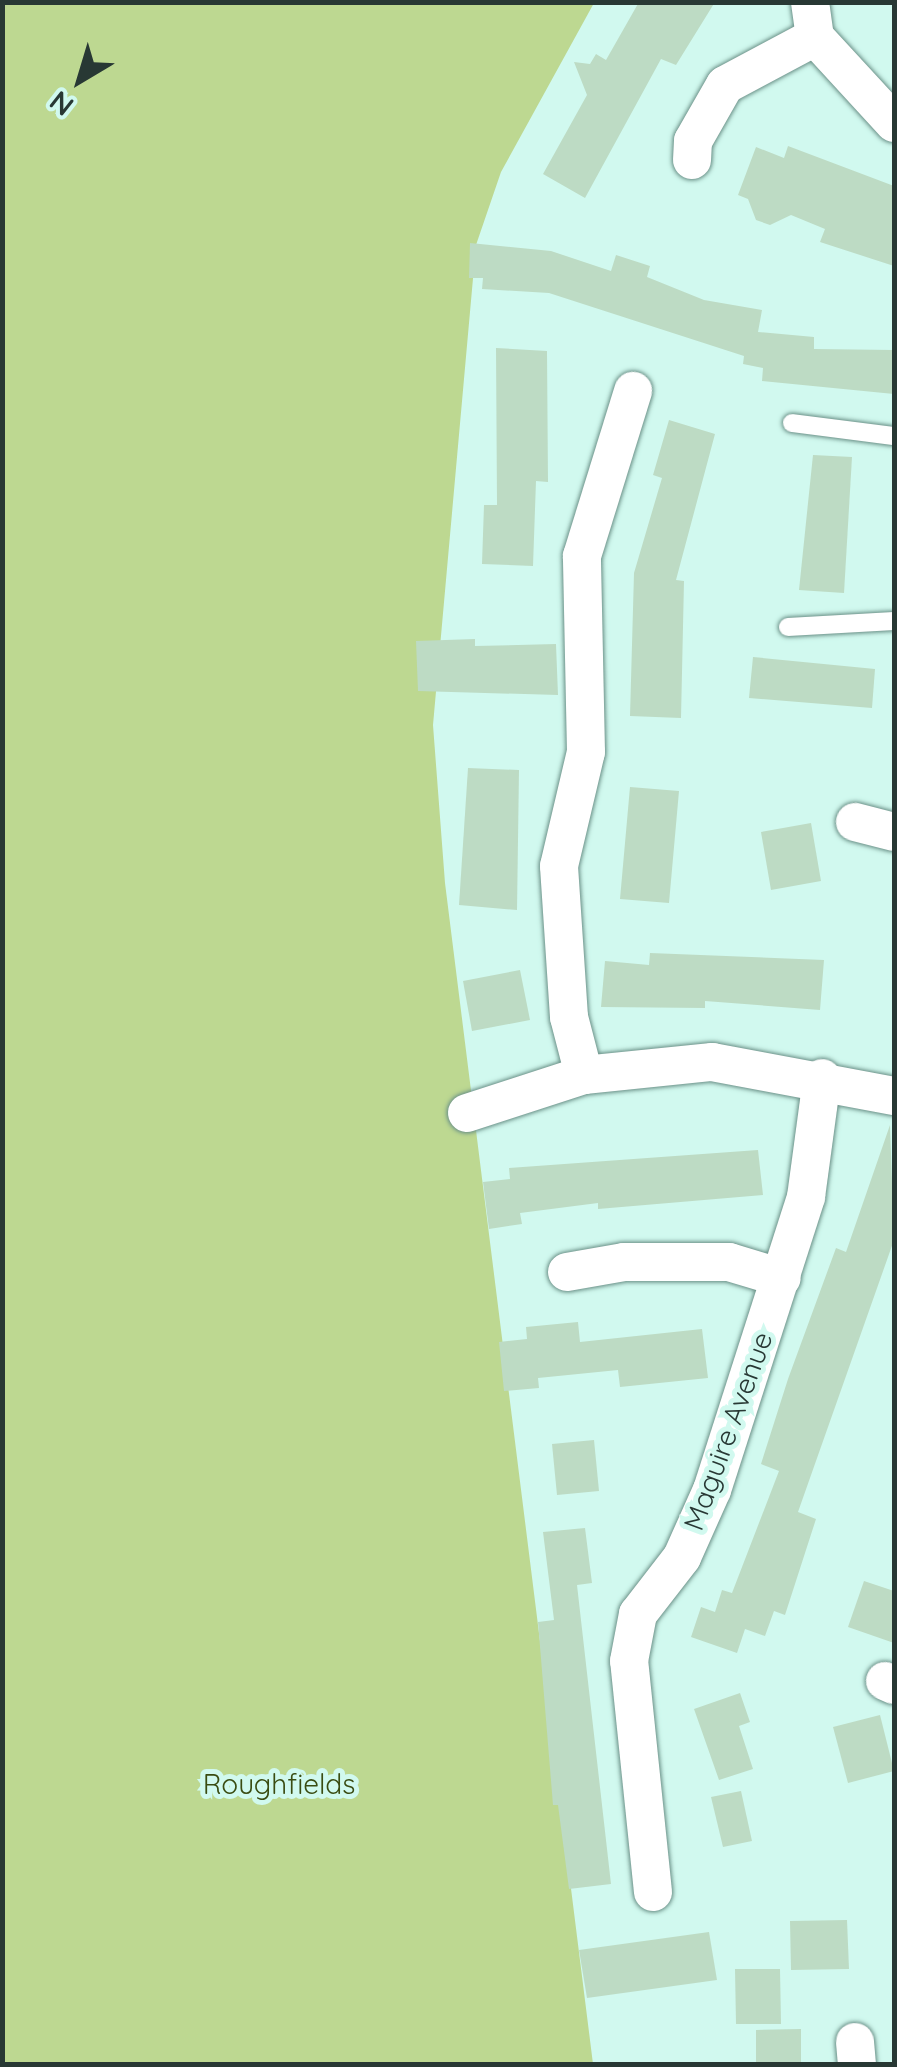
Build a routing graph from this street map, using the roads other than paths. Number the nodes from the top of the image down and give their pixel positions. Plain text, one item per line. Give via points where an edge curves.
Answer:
1 (813, 20) edge
2 (894, 123) edge
3 (692, 160) dead end
4 (633, 391) dead end
5 (792, 423) dead end
6 (894, 436) edge
7 (894, 621) edge
8 (788, 627) dead end
9 (856, 822) dead end
10 (894, 832) edge
11 (584, 1075) junction
12 (822, 1078) junction
13 (894, 1096) edge
14 (467, 1113) dead end
15 (567, 1272) dead end
16 (782, 1278) junction
17 (652, 1892) dead end

1 - 2 street
1 - 3 street via 726,85 693,142
4 - 11 street via 582,556 586,752 560,866 569,1017
5 - 6 lane
7 - 8 lane
9 - 10 street
11 - 12 street via 712,1062
11 - 14 street
12 - 13 street
12 - 16 street, Maguire Avenue via 806,1197
15 - 16 street via 624,1262 729,1262
16 - 17 street, Maguire Avenue via 704,1507 682,1557 638,1614 629,1660

